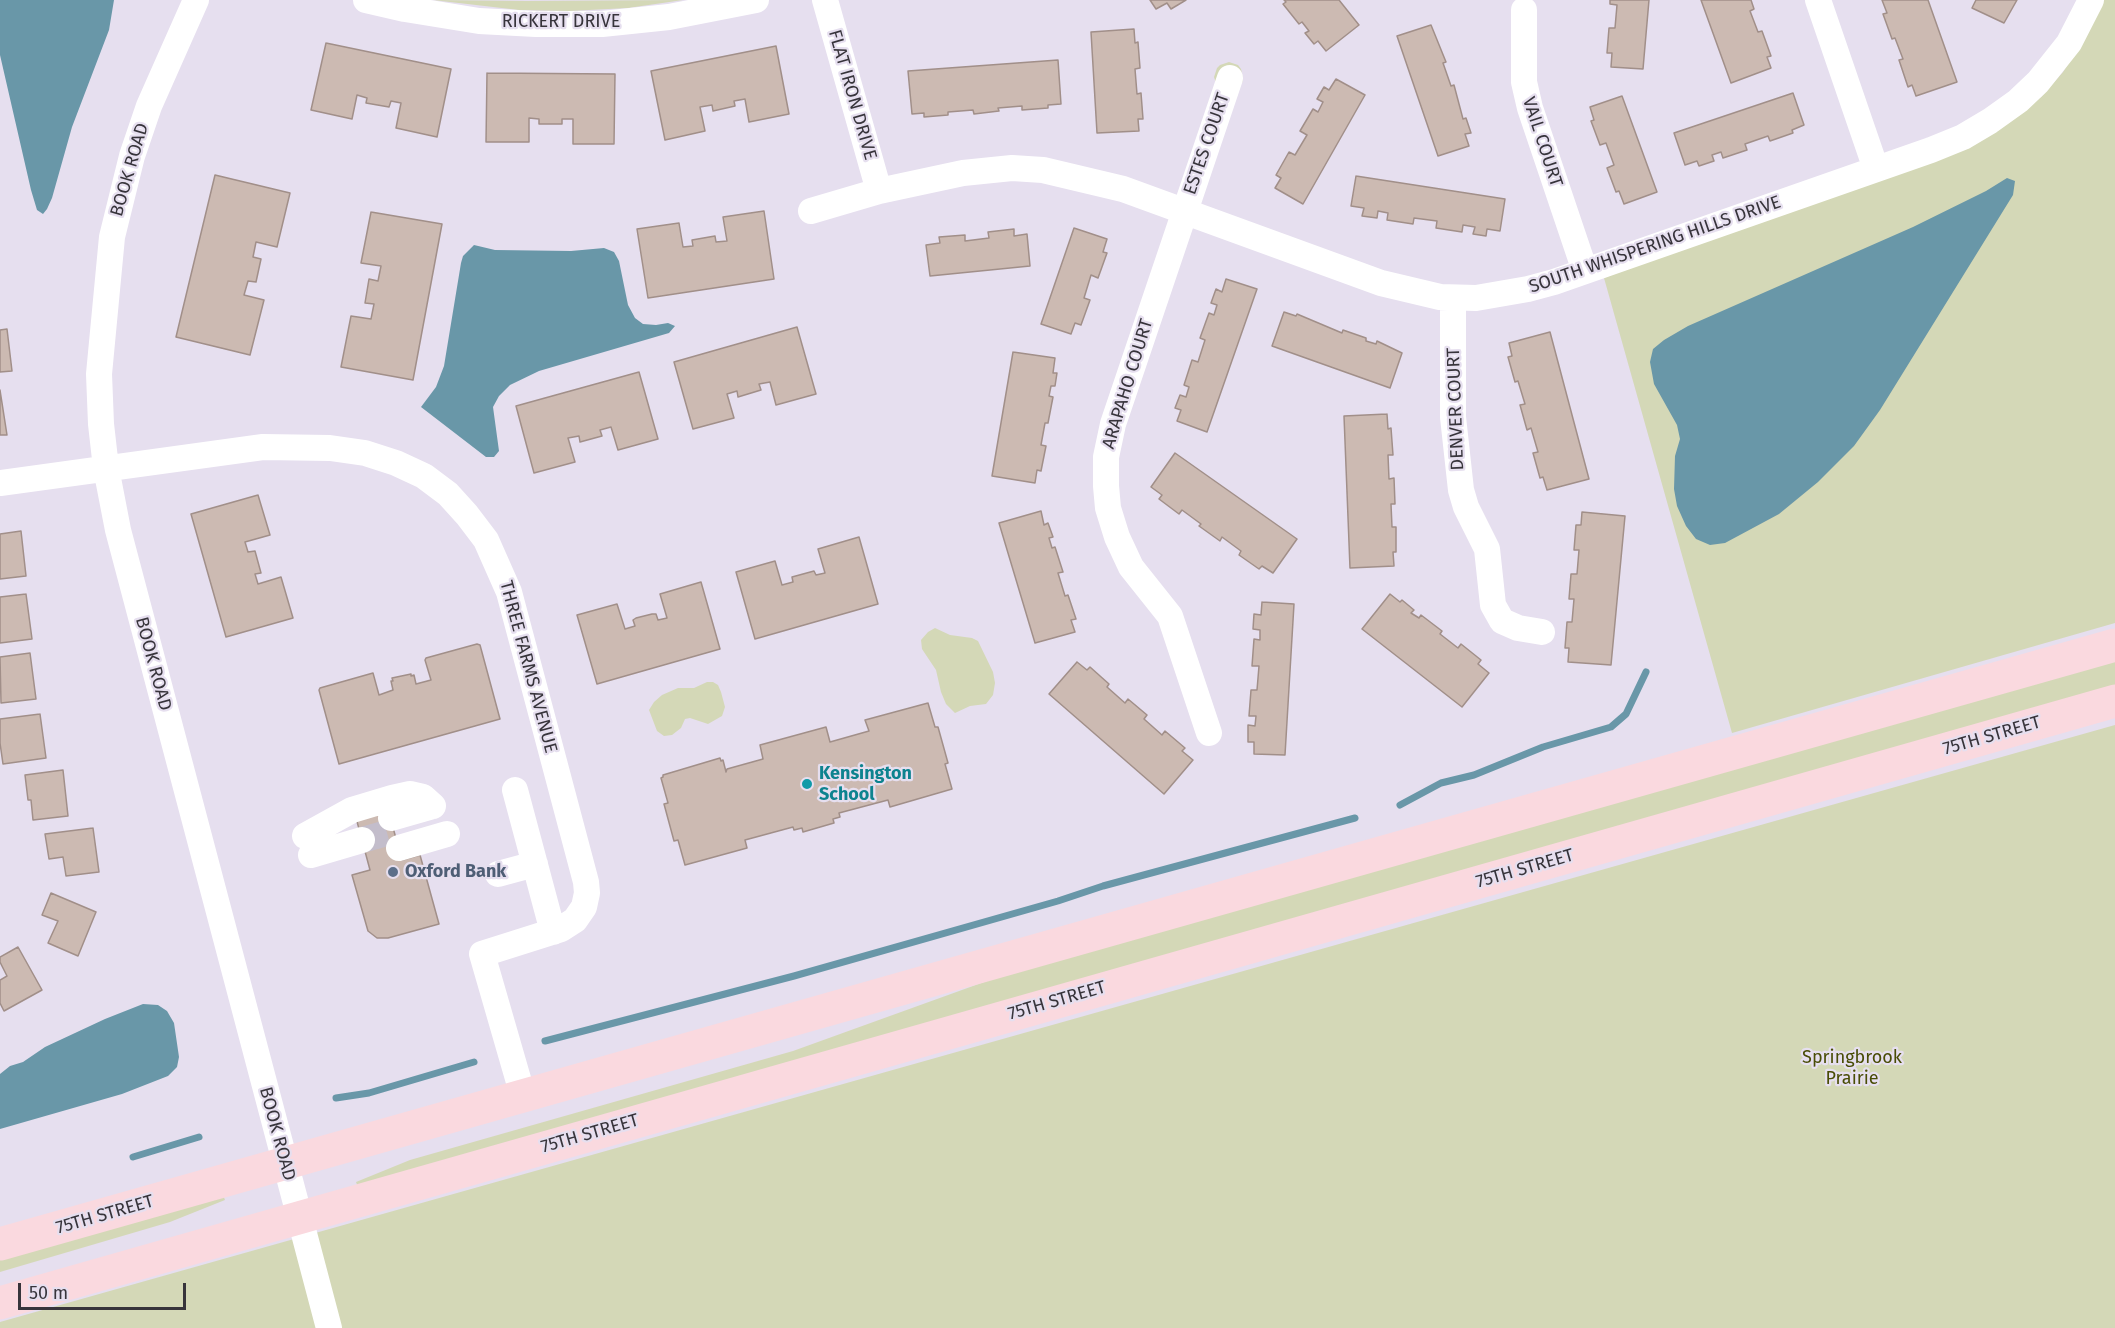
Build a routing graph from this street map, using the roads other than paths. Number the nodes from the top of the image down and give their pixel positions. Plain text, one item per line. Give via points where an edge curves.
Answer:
1 (196, 0) edge
2 (366, 0) edge
3 (756, 0) edge
4 (825, 0) edge
5 (1818, 0) edge
6 (2091, 0) edge
7 (1524, 10) dead end
8 (1230, 78) dead end
9 (1875, 169) junction
10 (879, 191) junction
11 (1184, 210) junction
12 (811, 211) dead end
13 (1585, 271) junction
14 (1453, 299) junction
15 (106, 468) junction
16 (0, 483) edge
17 (1542, 632) dead end
18 (2115, 645) edge
19 (2115, 701) edge
20 (1209, 733) dead end
21 (515, 790) dead end
22 (395, 833) tunnel mouth
23 (310, 854) junction
24 (535, 864) junction
25 (498, 874) dead end
26 (553, 932) junction
27 (523, 1096) junction
28 (285, 1163) junction
29 (300, 1217) junction
30 (0, 1244) edge
31 (0, 1302) edge
32 (329, 1328) edge

1 - 15 street, BOOK ROAD via 149,106 112,237 99,374
2 - 3 street, RICKERT DRIVE via 479,21 536,24 602,24 669,17
4 - 10 street, FLAT IRON DRIVE
5 - 9 street
6 - 9 street, SOUTH WHISPERING HILLS DRIVE via 2059,57 2018,101 1963,137
7 - 13 street, VAIL COURT via 1524,82
8 - 11 street, ESTES COURT
9 - 13 street, SOUTH WHISPERING HILLS DRIVE
10 - 11 street, SOUTH WHISPERING HILLS DRIVE via 963,172 1011,168 1043,170 1123,189
10 - 12 street, SOUTH WHISPERING HILLS DRIVE
11 - 14 street, SOUTH WHISPERING HILLS DRIVE via 1381,283
11 - 20 street, ARAPAHO COURT via 1113,424 1106,457 1108,508 1131,567 1170,616
13 - 14 street, SOUTH WHISPERING HILLS DRIVE via 1528,289
14 - 17 street, DENVER COURT via 1454,417 1461,490 1487,549 1493,605 1502,621
15 - 16 street, THREE FARMS AVENUE
15 - 26 street, THREE FARMS AVENUE via 263,447 330,448 396,463 448,494 486,540 509,592 586,882 584,907 575,920
15 - 28 street, BOOK ROAD via 121,541
18 - 27 main road, 75TH STREET
19 - 29 main road, 75TH STREET
21 - 24 street
22 - 23 street via 440,820 423,797 410,794 392,798 352,810
23 - 23 street via 362,842
24 - 25 street
24 - 26 street
26 - 27 street, THREE FARMS AVENUE via 482,954
27 - 28 main road, 75TH STREET
28 - 29 street, BOOK ROAD
28 - 30 main road, 75TH STREET
29 - 31 main road, 75TH STREET
29 - 32 street, BOOK ROAD

